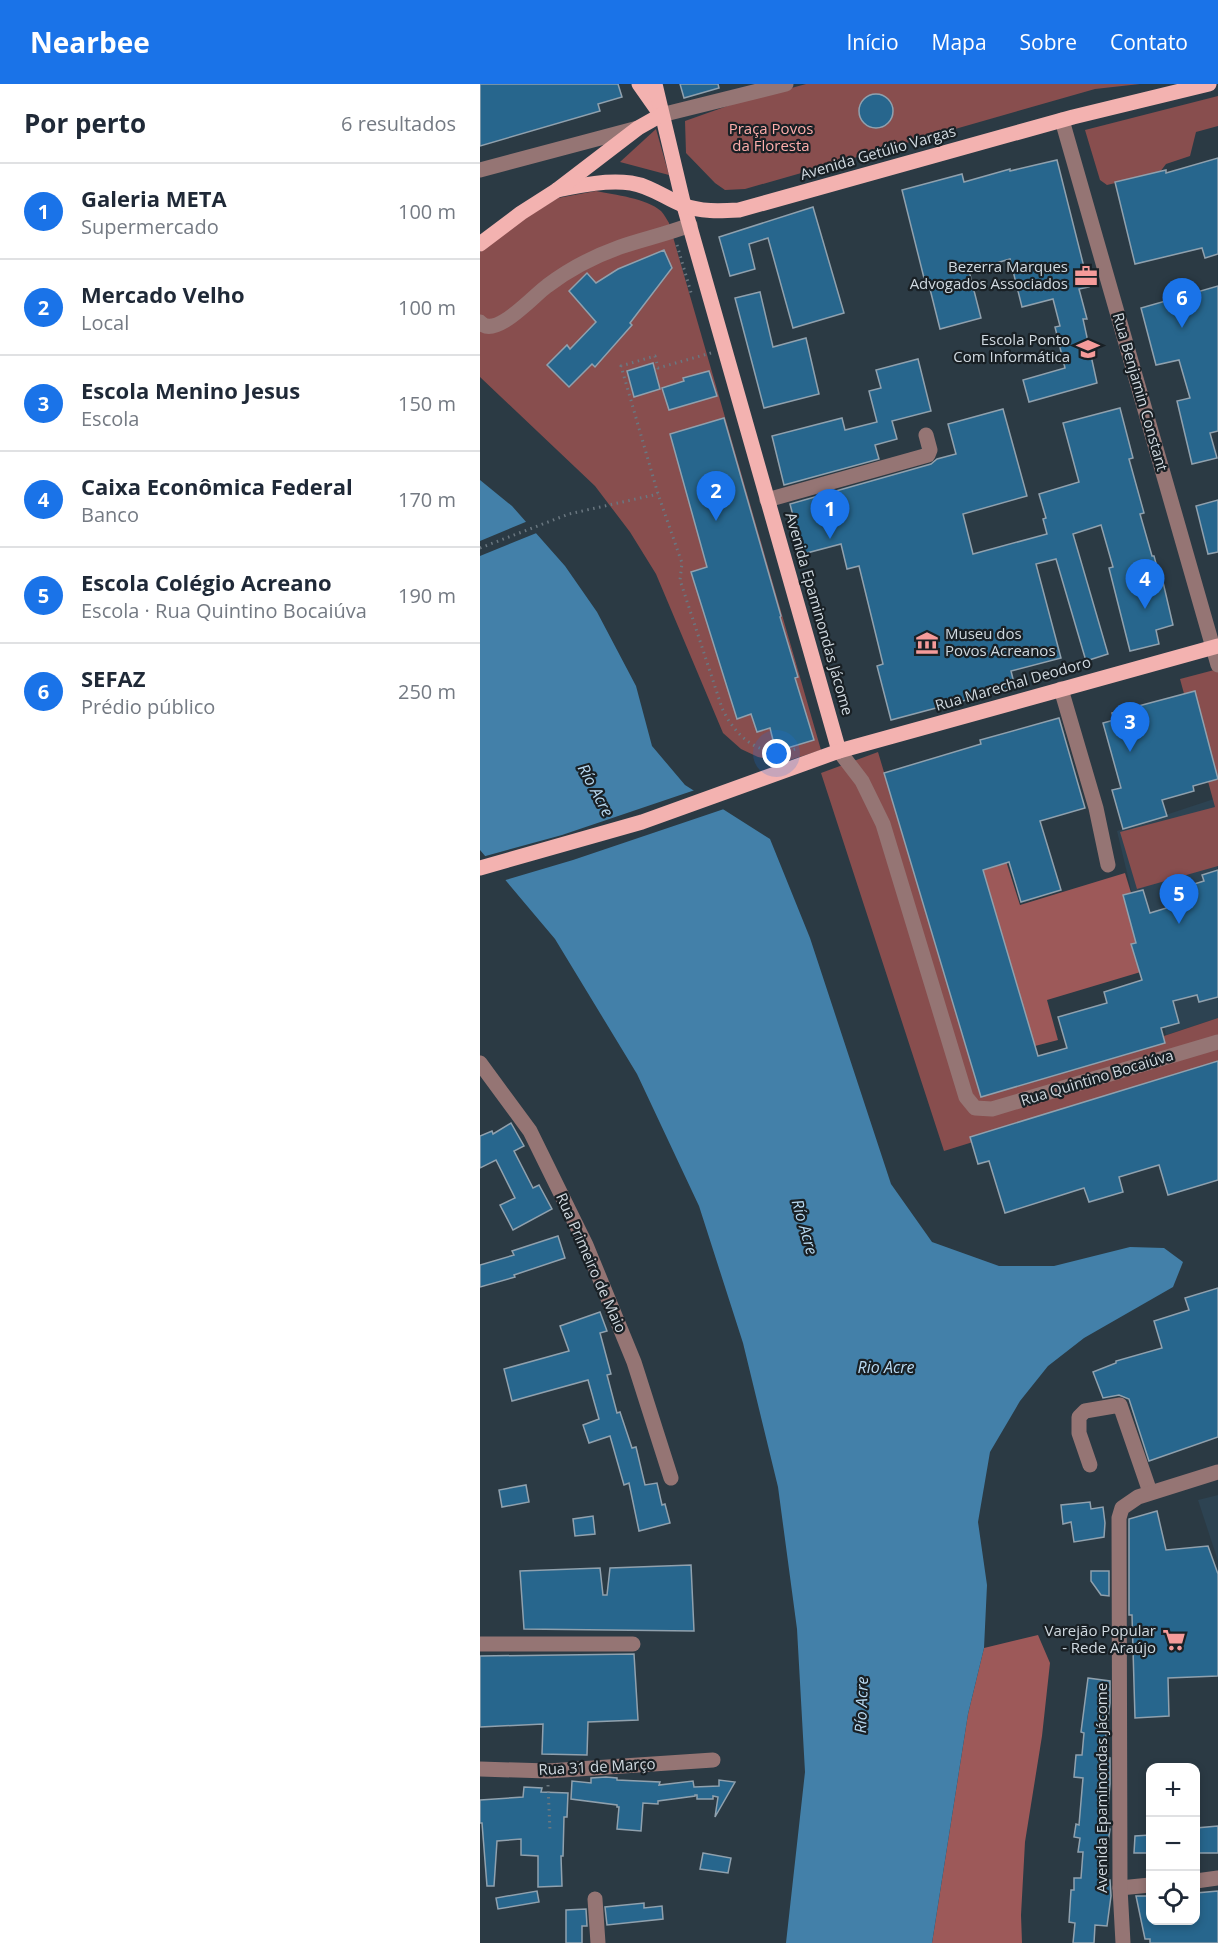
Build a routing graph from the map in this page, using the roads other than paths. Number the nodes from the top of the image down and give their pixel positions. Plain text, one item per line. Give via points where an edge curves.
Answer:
1 (639, 84) edge
2 (654, 84) edge
3 (786, 84) edge
4 (1209, 84) edge
5 (661, 115) junction
6 (1062, 120) junction
7 (638, 128) junction
8 (480, 170) edge
9 (557, 190) junction
10 (684, 206) junction
11 (690, 225) junction
12 (480, 244) edge
13 (480, 322) edge
14 (926, 435) dead end
15 (767, 500) junction
16 (1215, 646) edge
17 (1218, 665) edge
18 (1062, 689) junction
19 (839, 752) junction
20 (1108, 865) dead end
21 (480, 868) edge
22 (1218, 1042) edge
23 (480, 1063) edge
24 (975, 1108) joint
25 (1090, 1465) dead end
26 (1218, 1472) edge
27 (671, 1478) dead end
28 (1144, 1495) junction
29 (480, 1644) edge
30 (633, 1644) dead end
31 (713, 1760) dead end
32 (480, 1769) edge
33 (1218, 1878) edge
34 (1200, 1880) edge
35 (1146, 1885) edge
36 (1120, 1888) junction
37 (595, 1899) dead end
38 (598, 1943) edge
39 (1123, 1943) edge

1 - 5 main road, Avenida Epaminondas Jácome
2 - 5 main road, Avenida Epaminondas Jácome
3 - 5 street
4 - 6 main road, Avenida Getúlio Vargas
5 - 7 main road, Avenida Getúlio Vargas
5 - 10 main road, Avenida Epaminondas Jácome
6 - 10 main road, Avenida Getúlio Vargas via 739,210 711,211
6 - 16 street, Rua Benjamin Constant
7 - 8 street
7 - 9 main road, Avenida Getúlio Vargas
9 - 10 main road, Avenida Getúlio Vargas via 591,183 632,183
9 - 12 main road, Avenida Getúlio Vargas
10 - 11 main road, Avenida Epaminondas Jácome
11 - 13 street via 581,265 547,285 496,327
11 - 15 main road, Avenida Epaminondas Jácome
14 - 15 street via 928,455
15 - 19 main road, Avenida Epaminondas Jácome
16 - 17 street, Rua Benjamin Constant
16 - 18 main road, Rua Marechal Deodoro
18 - 19 main road, Rua Marechal Deodoro
18 - 20 street
19 - 21 main road, Rua Marechal Deodoro via 642,822
19 - 24 street, Avenida Epaminondas Jácome via 862,781 883,824 966,1097
22 - 24 street, Rua Quintino Bocaiúva via 992,1109
23 - 27 street, Rua Primeiro de Maio via 530,1131 586,1245 634,1362
25 - 28 street via 1078,1417 1085,1411 1120,1406
26 - 28 street
28 - 36 street, Avenida Epaminondas Jácome via 1122,1509 1119,1518
29 - 30 street
31 - 32 street, Rua 31 de Março via 548,1772
33 - 34 street
35 - 36 street
36 - 39 street, Avenida Epaminondas Jácome
37 - 38 street

